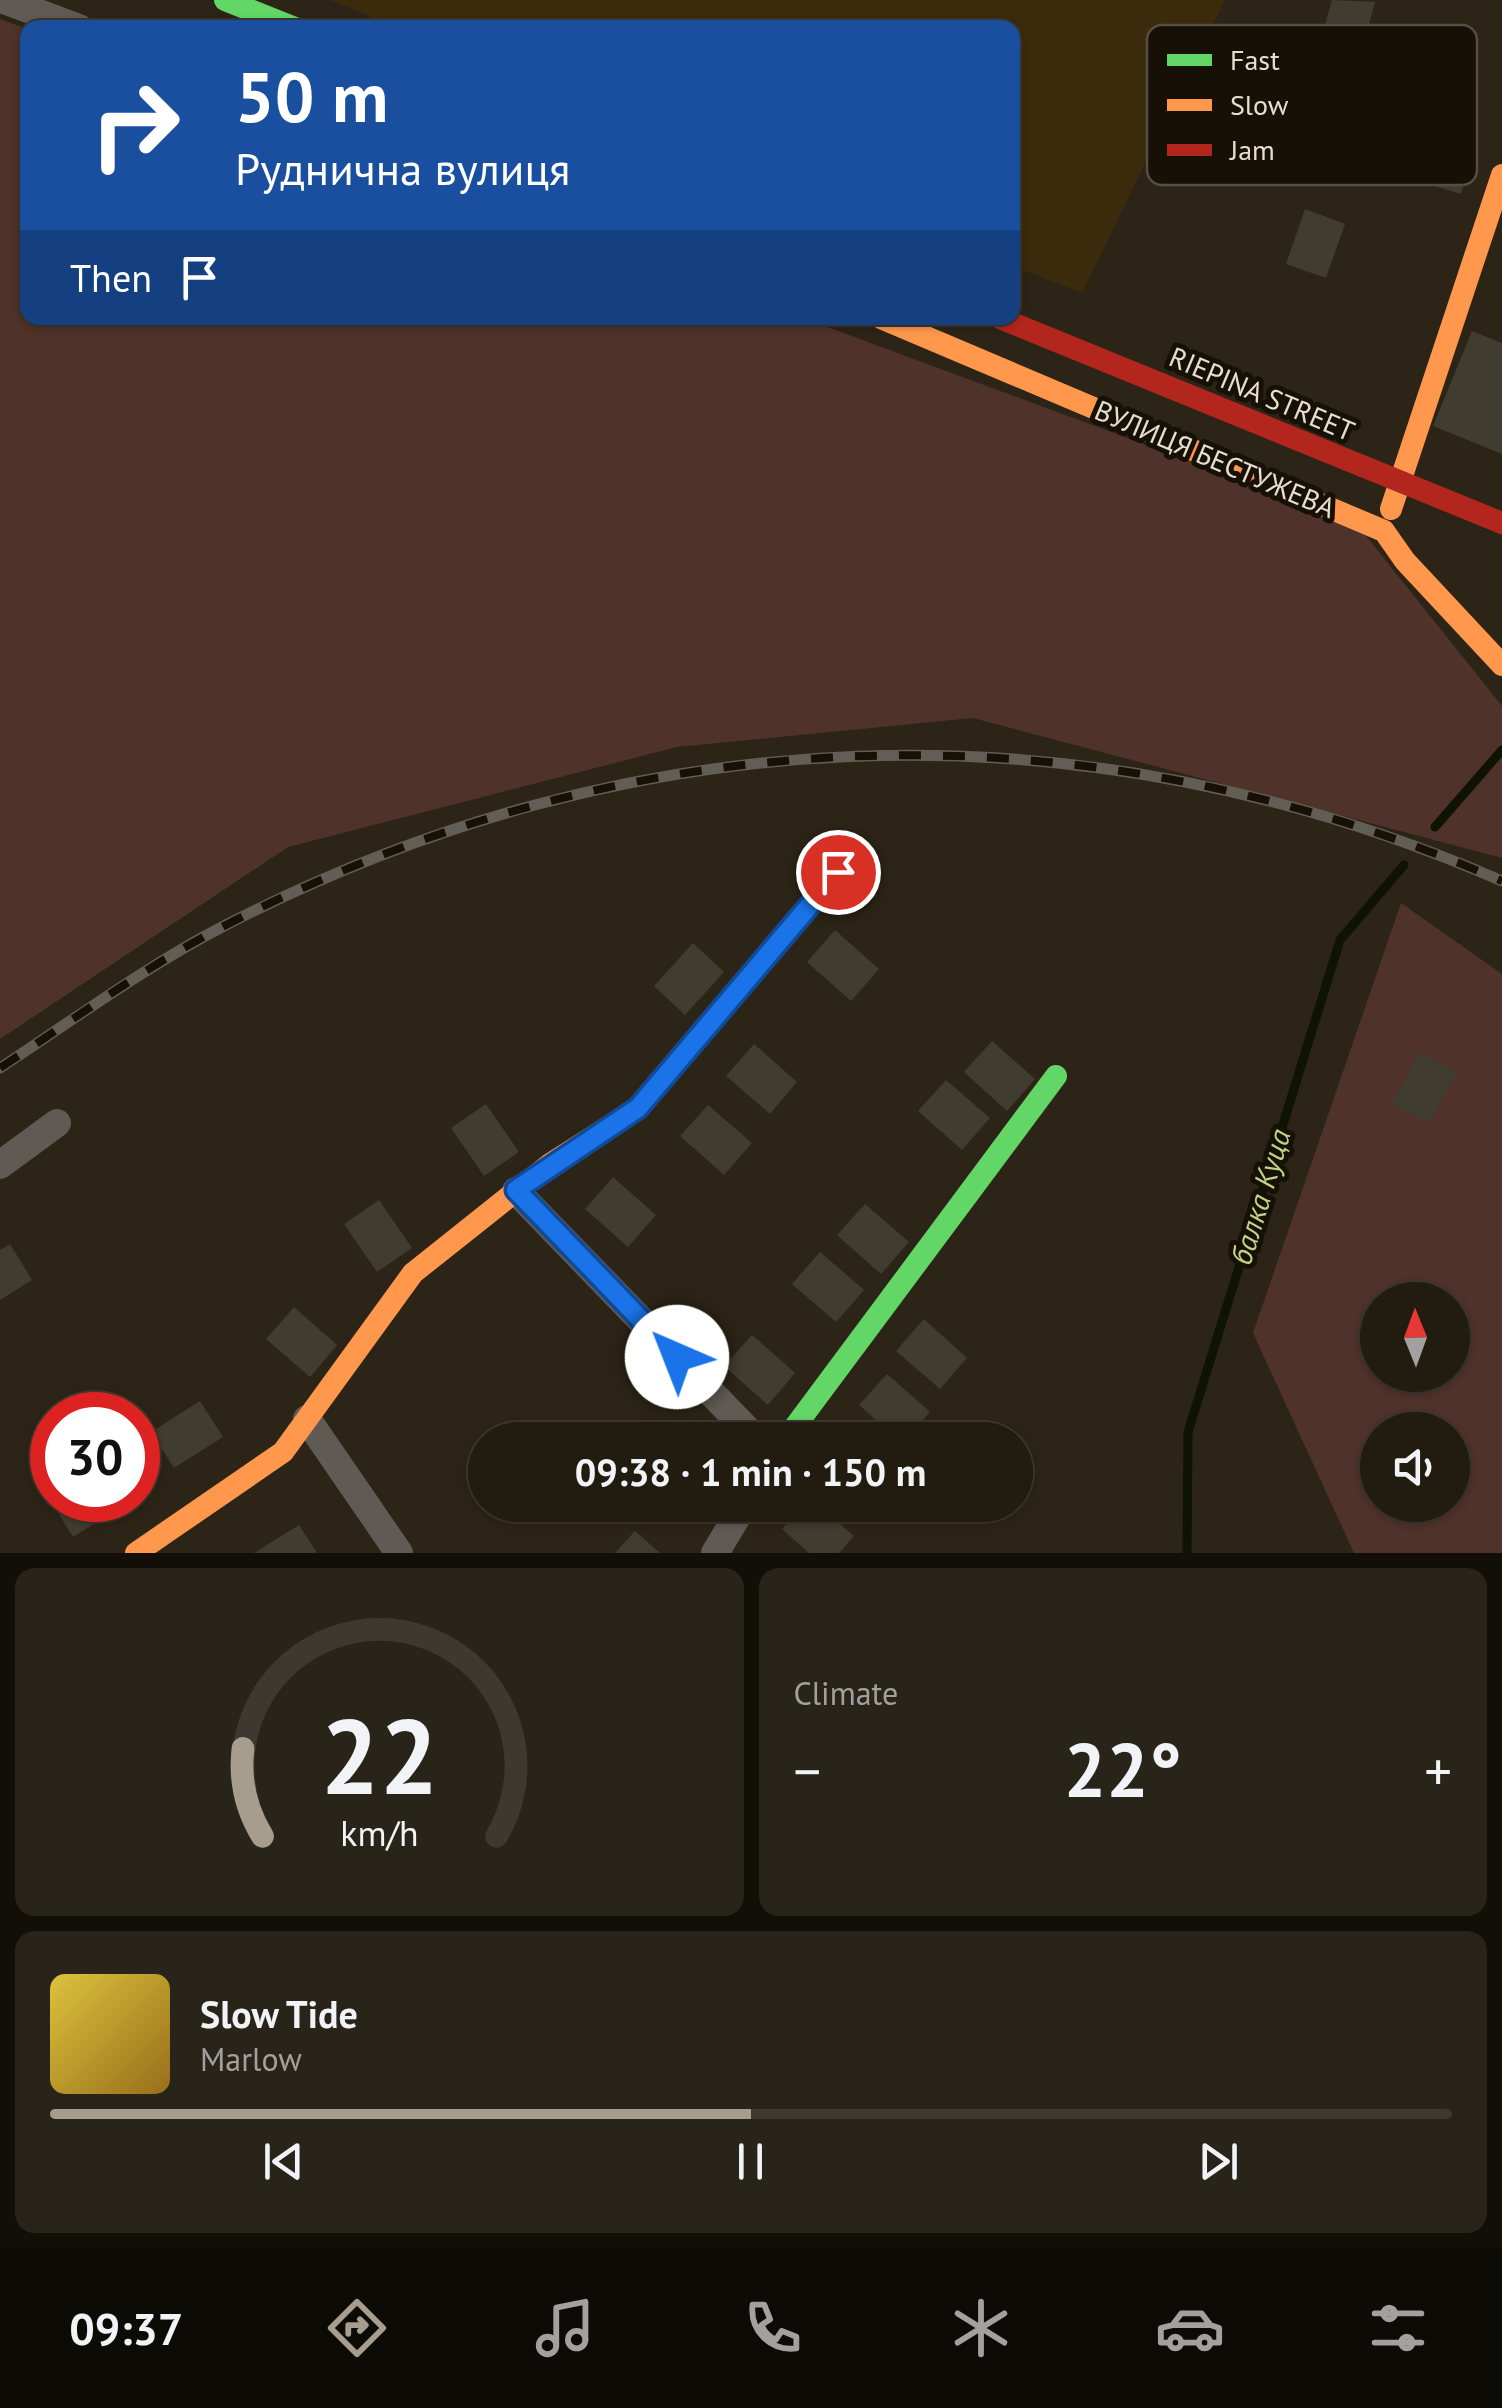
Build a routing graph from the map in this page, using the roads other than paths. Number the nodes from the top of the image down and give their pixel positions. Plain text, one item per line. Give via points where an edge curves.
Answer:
1 (4, 0) edge
2 (224, 0) edge
3 (57, 20) edge
4 (275, 20) edge
5 (1502, 176) edge
6 (897, 325) edge
7 (1017, 325) edge
8 (1399, 483) junction
9 (1502, 523) edge
10 (1384, 532) junction
11 (1502, 665) edge
12 (838, 872) dead end
13 (1056, 1076) dead end
14 (57, 1124) dead end
15 (0, 1165) edge
16 (516, 1190) junction
17 (307, 1419) junction
18 (741, 1422) edge
19 (799, 1422) edge
20 (734, 1522) edge
21 (136, 1553) edge
22 (398, 1553) edge
23 (715, 1553) edge

1 - 3 street
2 - 4 street
5 - 8 street
6 - 10 street, ВУЛИЦЯ БЕСТУЖЕВА
7 - 8 street, RIEPINA STREET
8 - 9 street, RIEPINA STREET
8 - 10 street
10 - 11 street, ВУЛИЦЯ БЕСТУЖЕВА
12 - 16 street via 638,1108
13 - 19 street
14 - 15 street
16 - 17 street via 413,1273
16 - 18 street
17 - 21 street via 283,1452
17 - 22 street
20 - 23 street

